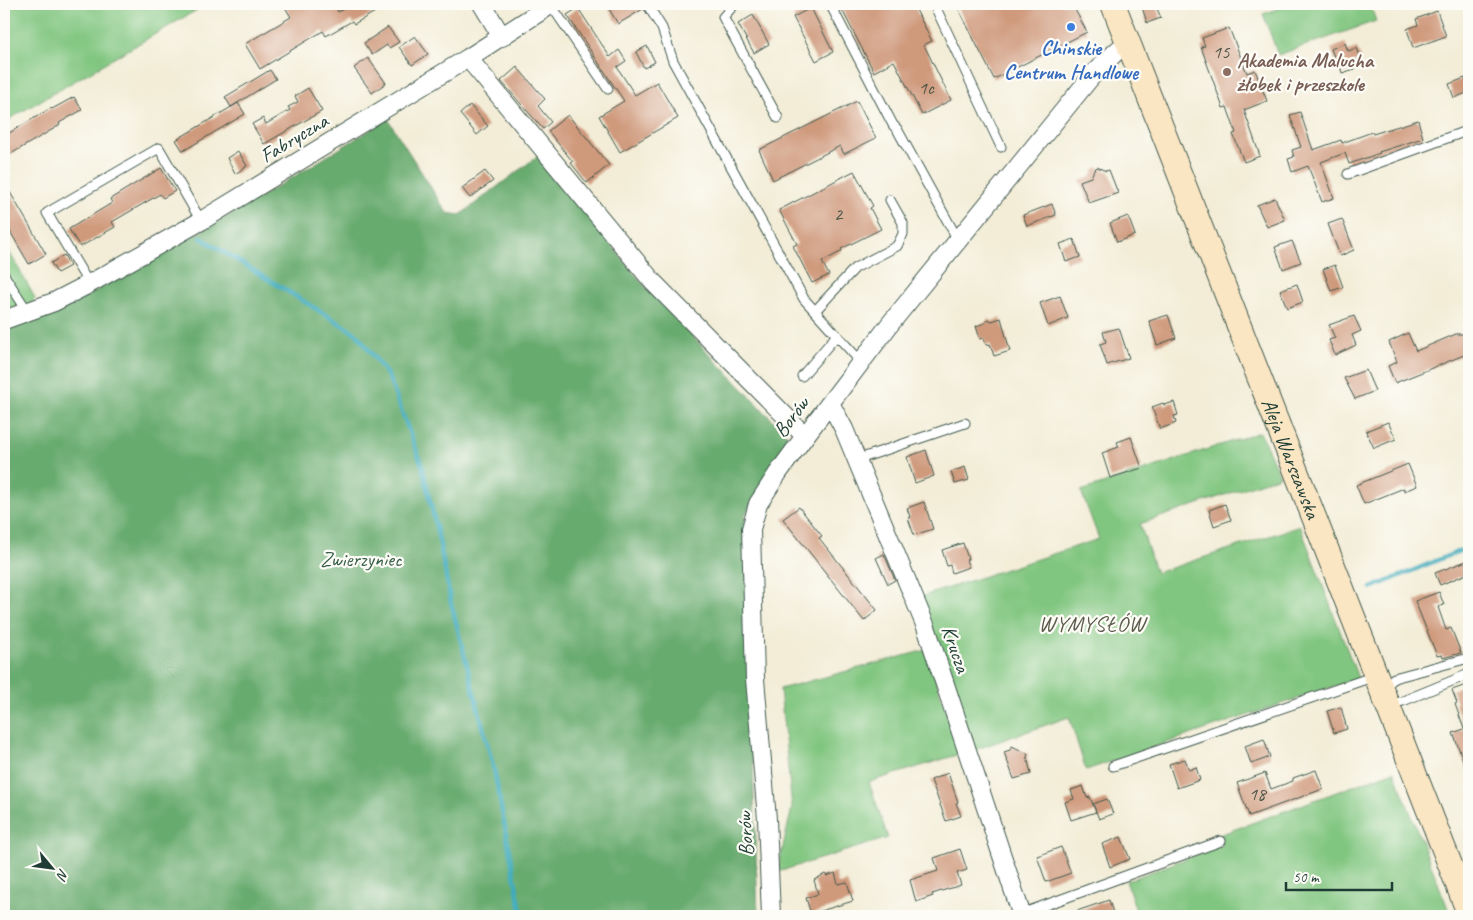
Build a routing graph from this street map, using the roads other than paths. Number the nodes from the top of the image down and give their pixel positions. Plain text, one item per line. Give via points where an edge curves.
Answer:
1 (482, 4) edge
2 (551, 4) edge
3 (647, 4) edge
4 (735, 4) edge
5 (830, 4) edge
6 (934, 4) edge
7 (1113, 4) edge
8 (502, 37) junction
9 (1129, 44) junction
10 (468, 58) junction
11 (608, 89) dead end
12 (778, 118) dead end
13 (1469, 130) edge
14 (1001, 147) dead end
15 (1348, 174) dead end
16 (890, 200) dead end
17 (201, 220) junction
18 (958, 240) junction
19 (4, 275) edge
20 (89, 284) junction
21 (815, 311) junction
22 (28, 312) junction
23 (4, 320) edge
24 (837, 335) junction
25 (861, 362) junction
26 (802, 376) dead end
27 (830, 403) junction
28 (965, 423) dead end
29 (805, 436) junction
30 (856, 460) junction
31 (1469, 656) edge
32 (1469, 674) edge
33 (1381, 690) junction
34 (1113, 766) dead end
35 (1221, 841) dead end
36 (1469, 913) edge
37 (1022, 915) edge
38 (771, 916) edge

1 - 8 street
2 - 8 street, Fabryczna
2 - 11 lane
3 - 21 lane via 662,28 673,60 804,300
4 - 12 lane via 723,17
5 - 18 lane
6 - 14 lane
7 - 9 street, Aleja Warszawska
8 - 10 street, Fabryczna
9 - 18 street, Borów via 1095,72
9 - 33 street, Aleja Warszawska
10 - 17 street, Fabryczna
10 - 29 street via 653,282
13 - 15 lane
16 - 21 lane via 903,223 903,234 897,246 855,268
17 - 20 street, Fabryczna
17 - 20 lane via 159,148 48,213
18 - 25 street, Borów
19 - 22 lane
20 - 22 street, Fabryczna
21 - 24 lane
22 - 23 street, Fabryczna
24 - 25 lane
24 - 26 lane
25 - 27 street, Borów
27 - 29 street, Borów
27 - 30 street, Krucza
28 - 30 lane
29 - 38 street, Borów via 758,504 751,529 755,679 767,818
30 - 37 street, Krucza via 926,627
31 - 33 lane via 1465,660 1394,678
32 - 33 lane via 1403,701
33 - 34 lane
33 - 36 street, Aleja Warszawska
35 - 37 lane

